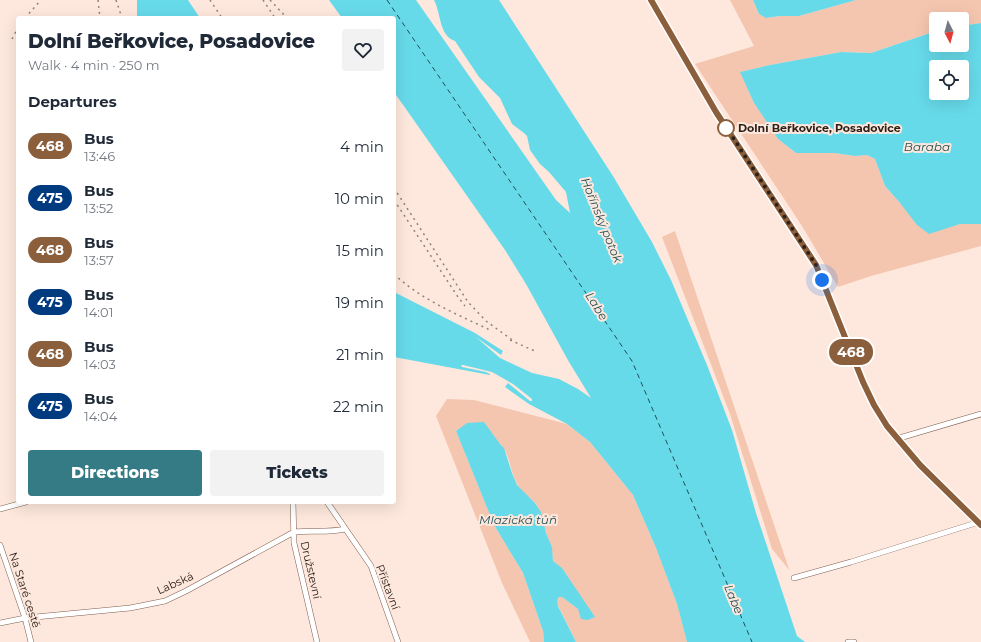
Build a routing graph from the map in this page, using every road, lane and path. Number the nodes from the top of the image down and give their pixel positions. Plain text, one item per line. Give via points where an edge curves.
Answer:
1 (651, 0) edge
2 (981, 414) edge
3 (896, 439) junction
4 (19, 504) edge
5 (293, 504) edge
6 (328, 504) edge
7 (0, 509) edge
8 (980, 523) edge
9 (345, 528) junction
10 (294, 532) junction
11 (0, 545) edge
12 (794, 578) dead end
13 (25, 618) junction
14 (0, 624) edge
15 (31, 642) edge
16 (317, 642) edge
17 (398, 642) edge
18 (848, 642) edge
19 (854, 642) edge

1 - 3 street via 716,112 816,265 871,399
2 - 3 street
3 - 8 street
4 - 7 street
5 - 10 street, Družstevní
6 - 9 street, Přístavní
8 - 12 street
9 - 10 street, Labská via 334,531
9 - 17 street, Přístavní via 371,566
10 - 13 street, Labská via 165,601 130,608
10 - 16 street, Družstevní via 294,543
11 - 13 street, Na Staré cestě
13 - 14 street, Labská
13 - 15 street, Na Staré cestě
18 - 19 street

